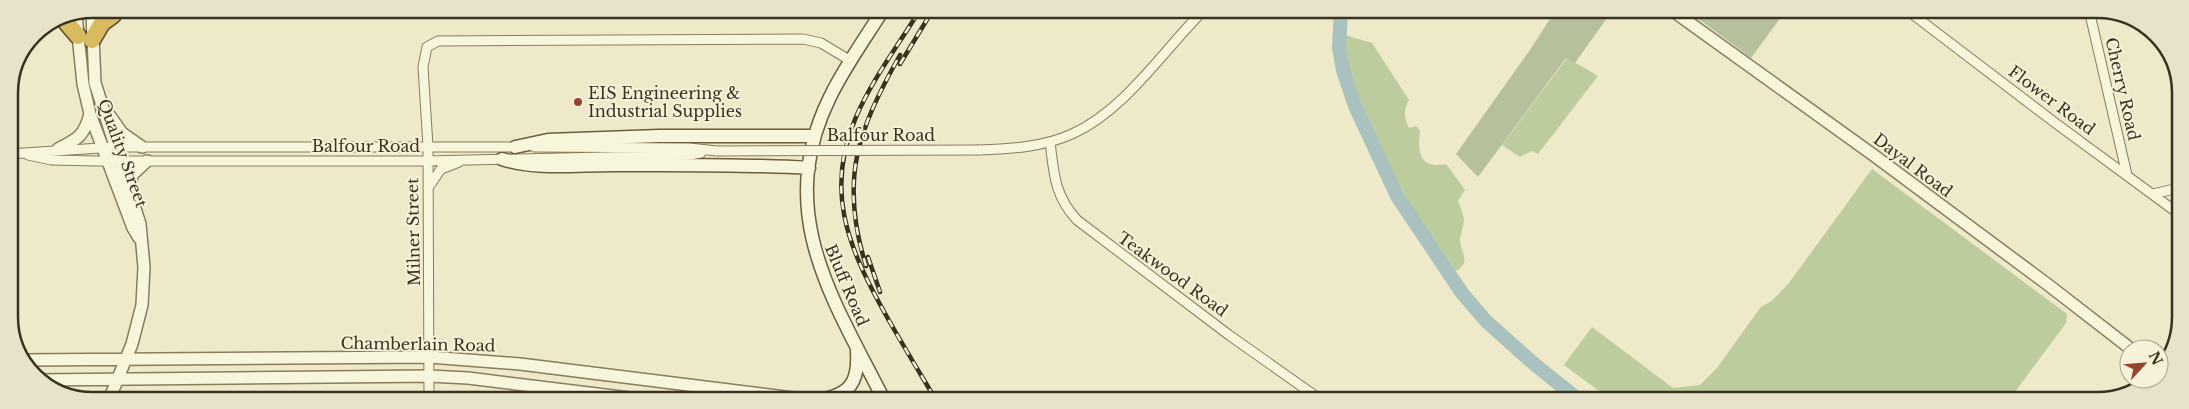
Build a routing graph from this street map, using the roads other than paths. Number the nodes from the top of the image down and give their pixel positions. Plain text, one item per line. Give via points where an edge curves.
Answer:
1 (91, 18) edge
2 (109, 18) edge
3 (878, 18) edge
4 (1197, 18) edge
5 (1683, 18) edge
6 (2092, 18) edge
7 (78, 19) edge
8 (1919, 19) edge
9 (68, 22) edge
10 (85, 38) junction
11 (851, 61) junction
12 (97, 90) junction
13 (90, 114) junction
14 (814, 136) junction
15 (1050, 142) junction
16 (267, 146) junction
17 (428, 146) junction
18 (101, 147) junction
19 (115, 147) junction
20 (142, 147) junction
21 (515, 147) junction
22 (58, 149) junction
23 (715, 151) junction
24 (17, 153) edge
25 (20, 153) junction
26 (472, 159) junction
27 (502, 159) junction
28 (106, 161) junction
29 (120, 161) junction
30 (148, 161) junction
31 (267, 161) junction
32 (427, 161) junction
33 (809, 168) junction
34 (2126, 175) junction
35 (428, 189) junction
36 (2172, 190) edge
37 (130, 193) junction
38 (2153, 194) junction
39 (2172, 209) edge
40 (140, 239) junction
41 (2119, 340) edge
42 (857, 347) junction
43 (429, 357) junction
44 (32, 360) edge
45 (125, 360) junction
46 (429, 376) junction
47 (53, 380) edge
48 (116, 381) junction
49 (112, 392) edge
50 (429, 392) edge
51 (581, 392) edge
52 (745, 392) edge
53 (844, 392) edge
54 (880, 392) edge
55 (1311, 392) edge

1 - 10 street, Quality Street
2 - 10 highway
3 - 11 main road, Bluff Road
4 - 15 street, Balfour Road via 1109,110 1072,134
5 - 41 street, Dayal Road via 1872,154
6 - 34 street, Cherry Road
7 - 10 street, Quality Street
8 - 34 street, Flower Road
9 - 10 highway
10 - 12 street, Quality Street
10 - 13 street, Quality Street via 82,84
11 - 14 main road, Bluff Road via 830,96
11 - 17 street, Milner Street via 821,43 803,39 438,40 427,47 423,67
12 - 19 street, Quality Street
12 - 20 street via 114,124
13 - 18 street, Quality Street
13 - 22 street via 86,130 80,137
14 - 21 main road via 659,136 557,140
14 - 33 main road, Bluff Road
15 - 23 street, Balfour Road, bridge via 979,150
15 - 55 street, Teakwood Road via 1056,186 1076,220
16 - 17 street, Balfour Road
16 - 20 street, Balfour Road
16 - 31 street
17 - 21 street, Balfour Road
17 - 32 street, Milner Street
18 - 19 street, Balfour Road
18 - 22 street, Balfour Road
18 - 28 street, Quality Street
19 - 20 street, Balfour Road
19 - 29 street, Quality Street
21 - 23 street, Balfour Road
22 - 25 street, Balfour Road
23 - 27 street, Balfour Road via 690,155
24 - 25 street, Balfour Road
25 - 28 street, Balfour Road via 51,160
26 - 27 street, Balfour Road
26 - 32 street, Balfour Road
26 - 35 street via 441,170
27 - 33 main road via 515,164 557,166 773,165
28 - 29 street, Balfour Road
28 - 40 street, Quality Street
29 - 30 street, Balfour Road
29 - 37 street, Quality Street
30 - 31 street, Balfour Road
30 - 37 street via 132,175
31 - 32 street, Balfour Road
32 - 35 street, Milner Street
33 - 42 main road, Bluff Road via 807,192 811,238 824,279
34 - 38 street, Flower Road
35 - 43 street, Milner Street
36 - 38 street
37 - 40 street, Quality Street via 140,224
38 - 39 street, Flower Road
40 - 45 street, Quality Street via 144,267 142,306
42 - 53 main road via 856,377
42 - 54 main road, Bluff Road
43 - 45 street, Chamberlain Road
43 - 46 street, Milner Street
43 - 52 street, Chamberlain Road via 520,364
44 - 45 street, Chamberlain Road
45 - 48 street, Quality Street
46 - 48 street, Chamberlain Road
46 - 50 street, Milner Street
46 - 51 street, Chamberlain Road
47 - 48 street, Chamberlain Road
48 - 49 street, Quality Street

